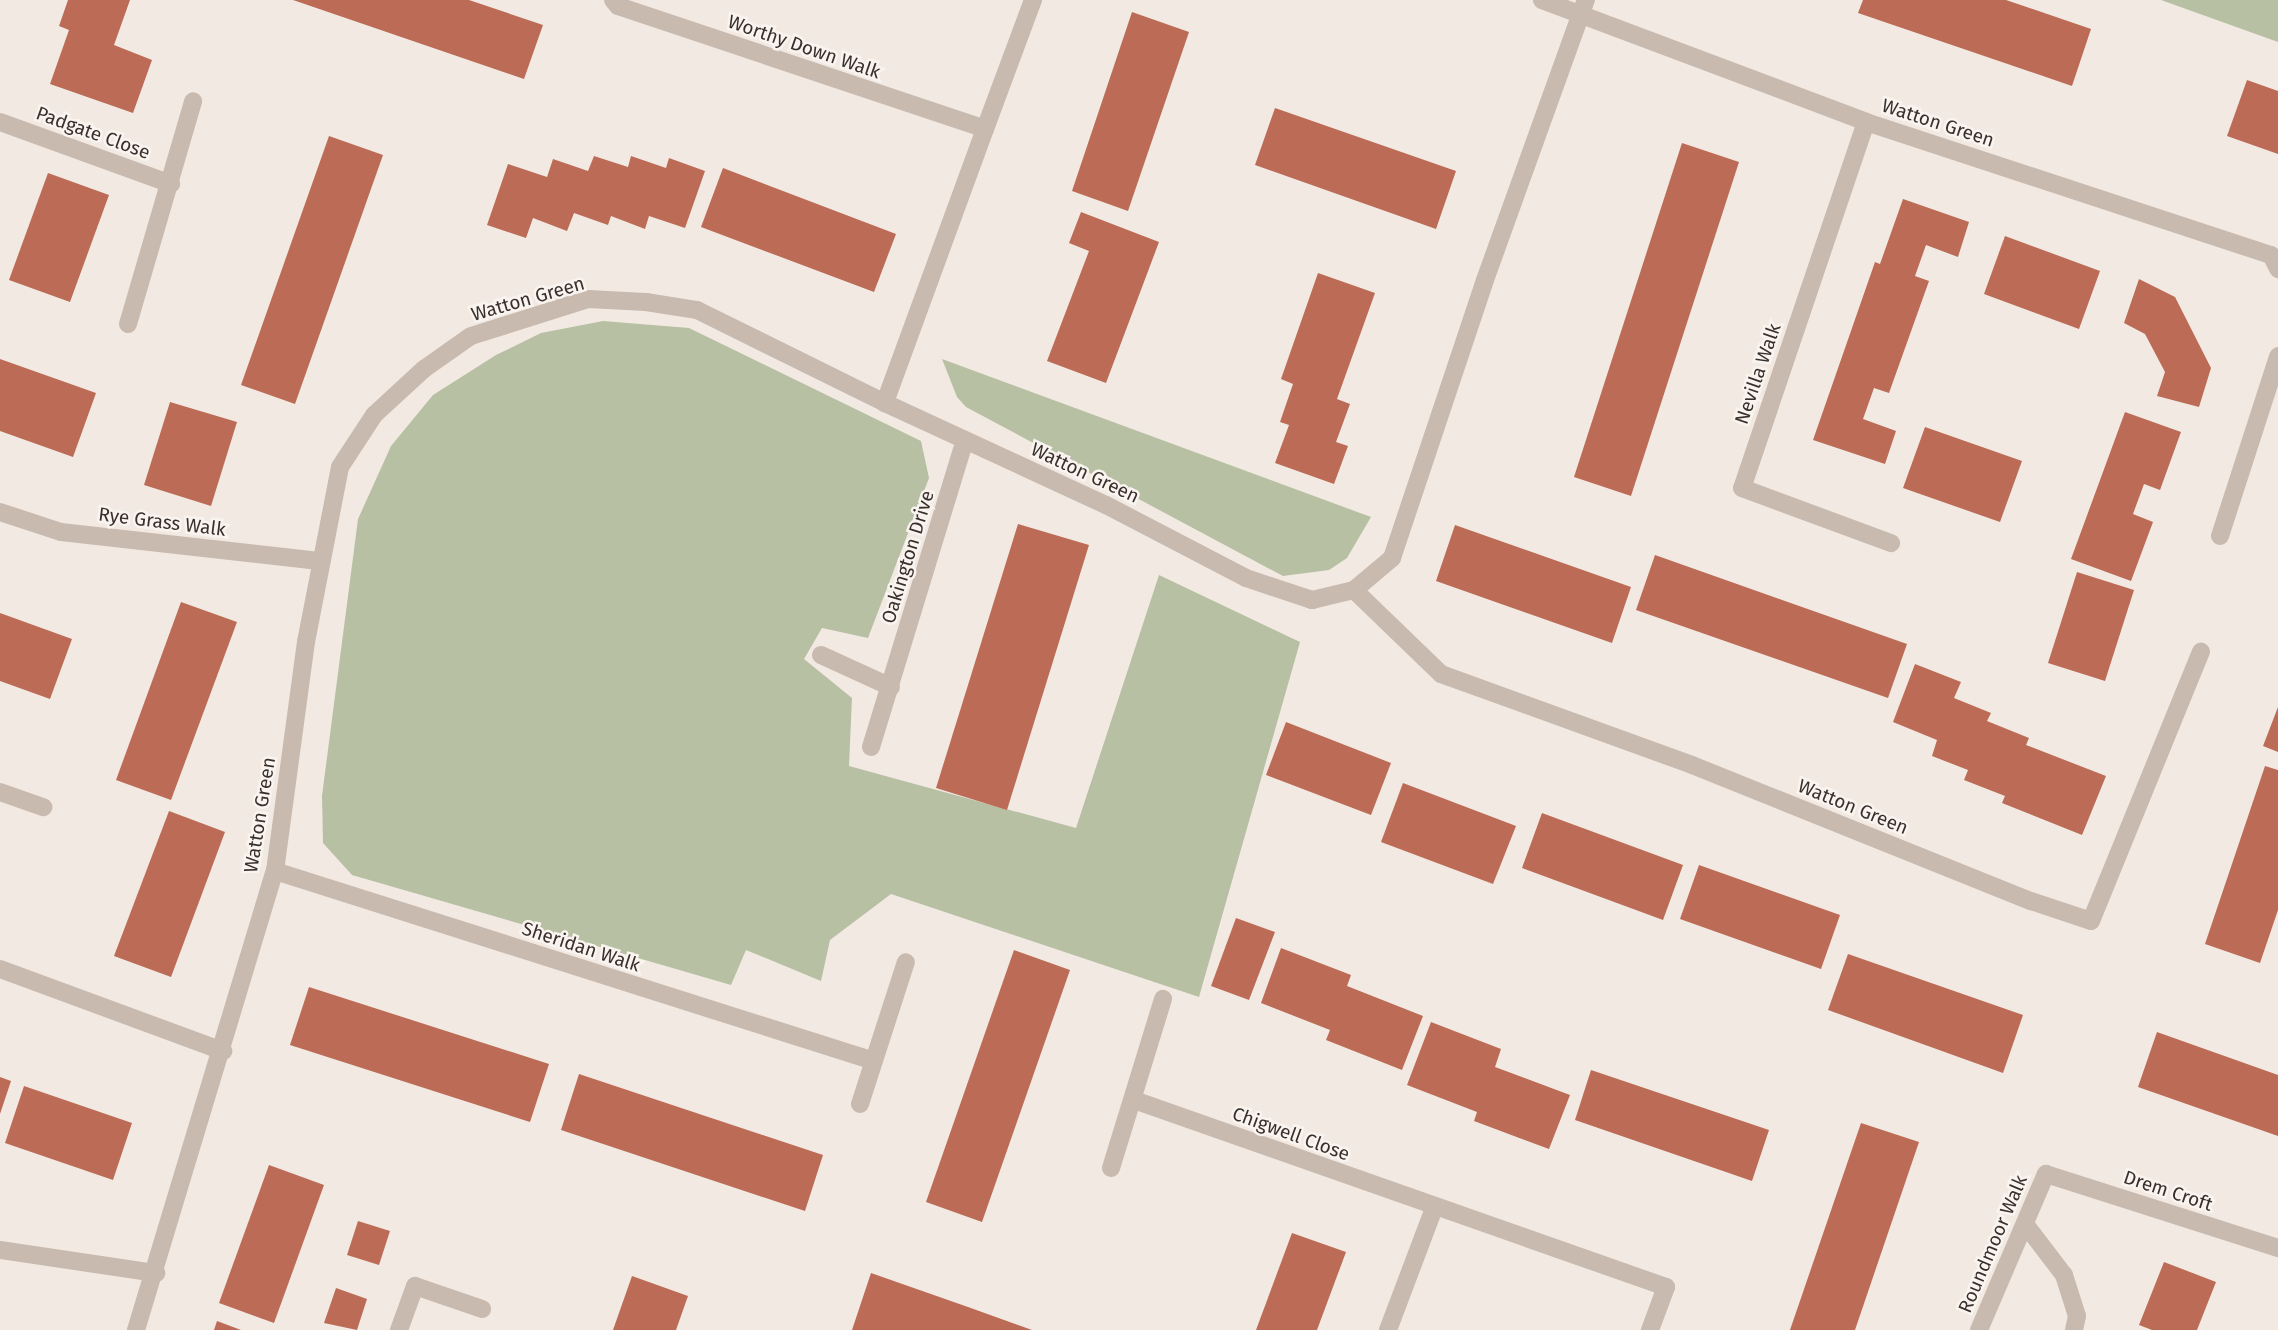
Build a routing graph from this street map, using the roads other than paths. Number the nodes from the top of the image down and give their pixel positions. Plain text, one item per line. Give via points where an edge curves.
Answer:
1 (613, 0) edge
2 (1032, 0) edge
3 (1542, 0) edge
4 (1584, 7) edge
5 (193, 101) dead end
6 (0, 122) edge
7 (1866, 122) junction
8 (985, 130) junction
9 (171, 184) junction
10 (2278, 269) edge
11 (128, 324) dead end
12 (2278, 356) edge
13 (885, 403) junction
14 (965, 440) junction
15 (0, 512) edge
16 (2220, 536) dead end
17 (1891, 543) dead end
18 (321, 561) junction
19 (1354, 590) junction
20 (2201, 652) dead end
21 (821, 655) dead end
22 (891, 687) junction
23 (871, 747) dead end
24 (0, 792) edge
25 (43, 807) dead end
26 (275, 871) junction
27 (906, 962) dead end
28 (0, 969) edge
29 (1163, 999) dead end
30 (223, 1051) junction
31 (874, 1061) junction
32 (1134, 1100) junction
33 (860, 1104) dead end
34 (1111, 1168) dead end
35 (2046, 1174) joint
36 (1434, 1208) junction
37 (2025, 1224) junction
38 (2278, 1248) edge
39 (0, 1250) edge
40 (156, 1273) junction
41 (482, 1309) dead end
42 (136, 1330) edge
43 (399, 1330) edge
44 (1388, 1330) edge
45 (1650, 1330) edge
46 (1979, 1330) edge
47 (2074, 1330) edge

1 - 8 street, Worthy Down Walk via 618,6
2 - 8 street
3 - 4 street, Watton Green
4 - 7 street, Watton Green
4 - 19 street, Watton Green via 1485,280 1392,558
5 - 9 street, Padgate Close
6 - 9 street, Padgate Close
7 - 10 street, Watton Green via 2271,255
7 - 17 street, Nevilla Walk via 1742,488
8 - 13 street
9 - 11 street, Padgate Close
12 - 16 street
13 - 14 street, Watton Green
13 - 18 street, Watton Green via 697,310 588,299 471,336 424,369 374,415 340,467
14 - 19 street, Watton Green via 1106,505 1246,578 1312,600
14 - 22 street, Oakington Drive
15 - 18 street, Rye Grass Walk via 61,531
18 - 26 street, Watton Green
19 - 20 street, Watton Green via 1441,674 1692,765 2091,921
21 - 22 street
22 - 23 street, Oakington Drive
24 - 25 street
26 - 30 street, Watton Green
26 - 31 street, Sheridan Walk
27 - 31 street
28 - 30 street
29 - 32 street
30 - 40 street, Watton Green
31 - 33 street
32 - 34 street
32 - 36 street, Chigwell Close
35 - 37 street, Roundmoor Walk
35 - 38 street, Drem Croft
36 - 44 street
36 - 45 street, Chigwell Close via 1666,1287
37 - 46 street, Roundmoor Walk
37 - 47 street via 2064,1275 2077,1316
39 - 40 street
40 - 42 street, Watton Green
41 - 43 street via 415,1286

